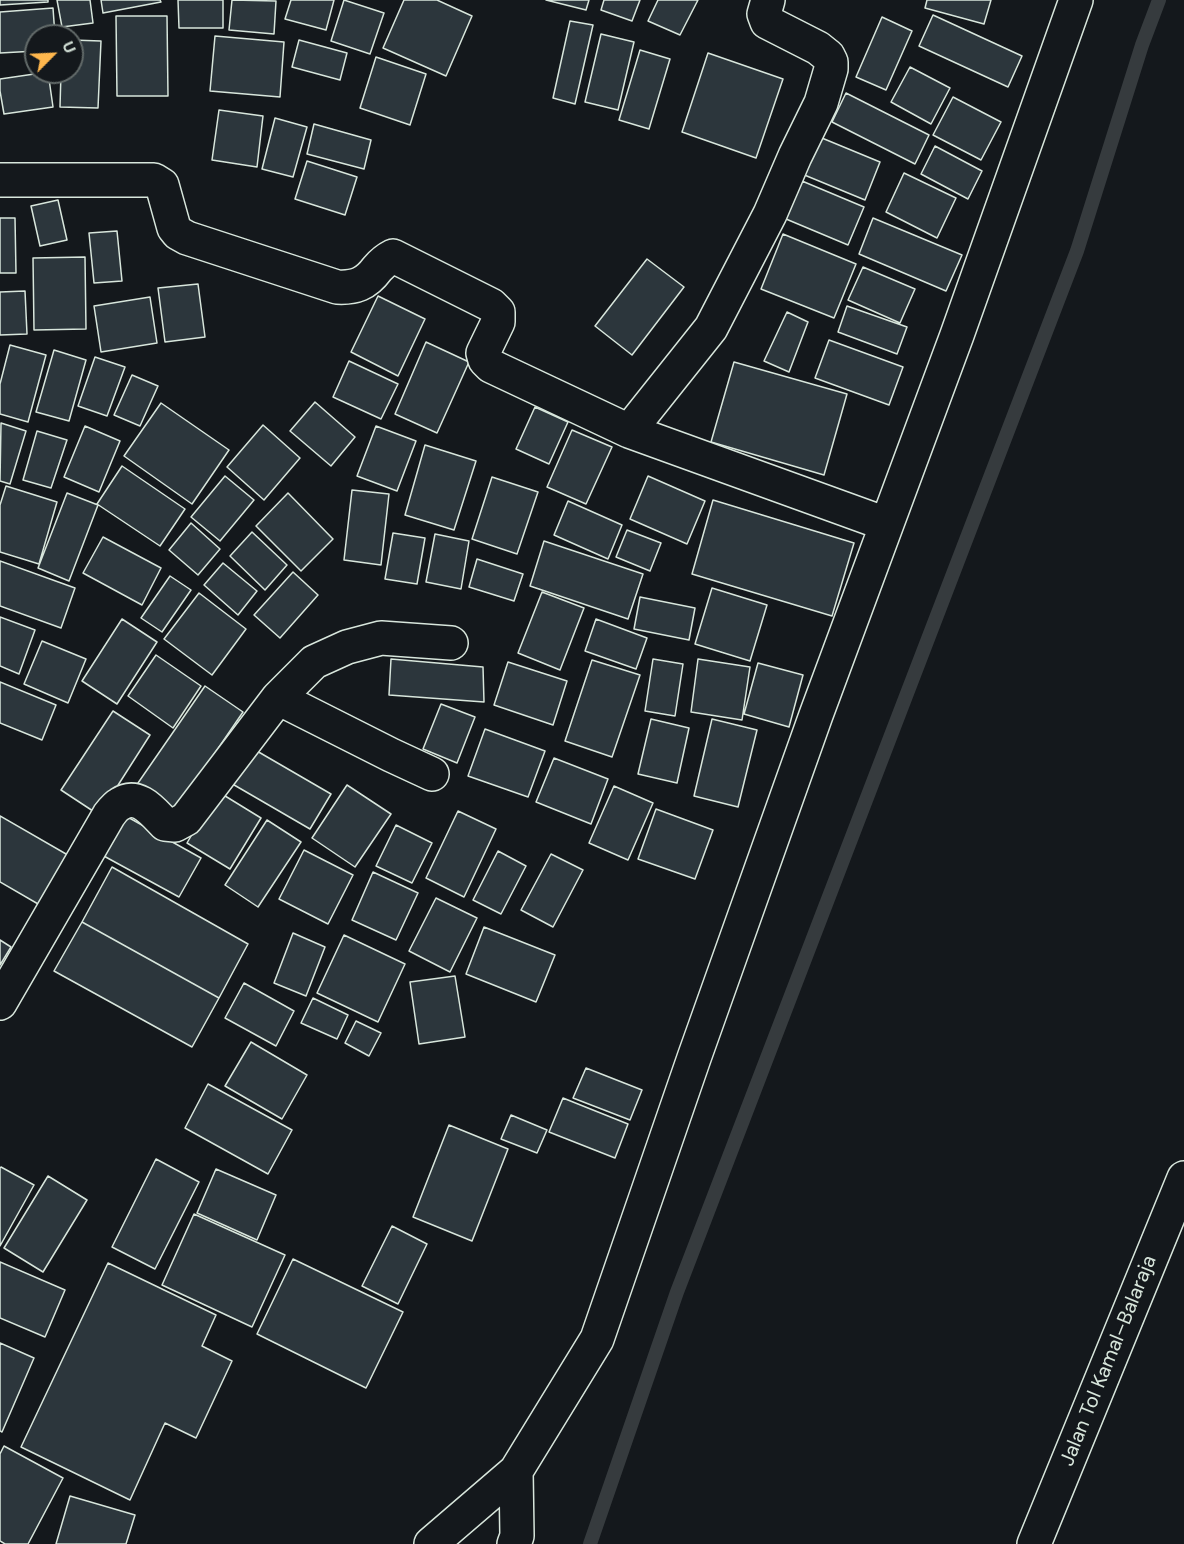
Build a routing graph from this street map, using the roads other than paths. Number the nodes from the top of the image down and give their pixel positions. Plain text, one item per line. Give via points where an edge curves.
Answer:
1 (768, 0) edge
2 (1076, 0) edge
3 (0, 180) edge
4 (629, 431) junction
5 (886, 524) junction
6 (451, 643) dead end
7 (278, 698) junction
8 (432, 774) dead end
9 (0, 1002) edge
10 (1184, 1178) edge
11 (516, 1471) junction
12 (431, 1544) edge
13 (514, 1544) edge
14 (1034, 1544) edge

1 - 4 main road via 764,14 767,22 828,56 831,69 821,103 711,328
2 - 5 main road
3 - 4 main road via 154,180 162,185 178,233 338,287 360,285 393,256 498,312 498,322 483,353 491,366
4 - 5 main road
5 - 11 main road via 597,1339
6 - 7 main road via 381,638 347,647 314,662
7 - 8 main road
7 - 9 main road via 186,819 175,825 165,824 147,806 133,800 120,803 109,815
10 - 14 main road, Jalan Tol Kamal–Balaraja
11 - 12 main road
11 - 13 main road

